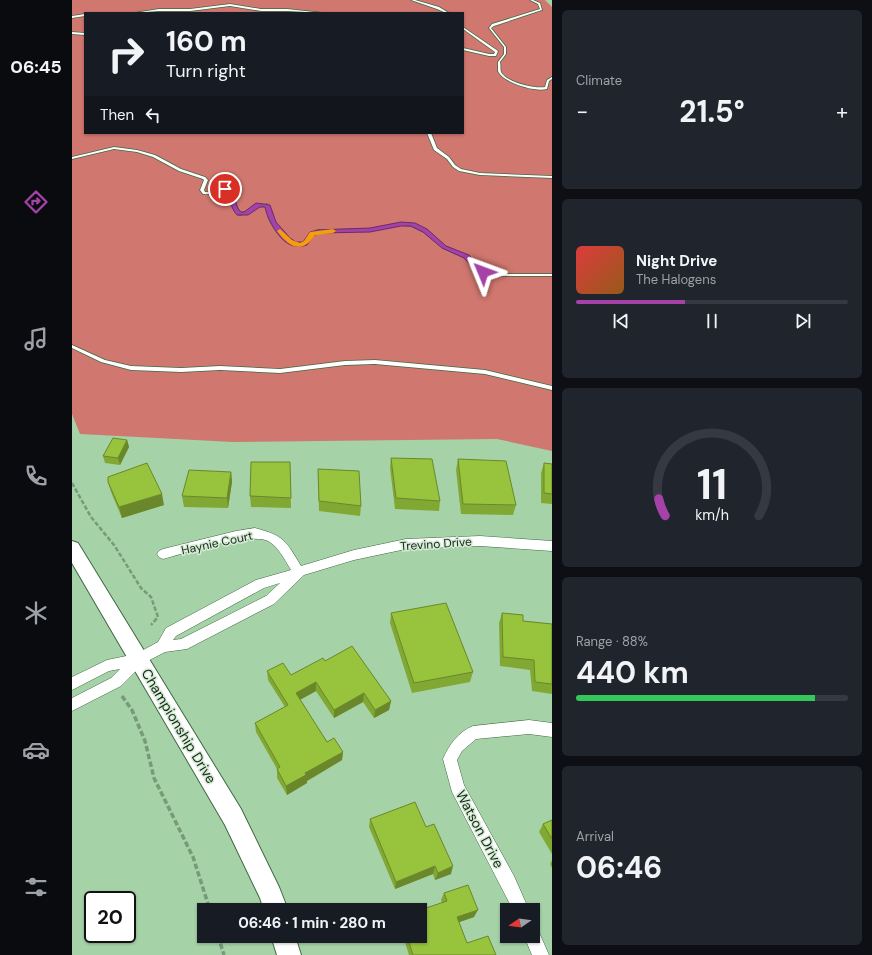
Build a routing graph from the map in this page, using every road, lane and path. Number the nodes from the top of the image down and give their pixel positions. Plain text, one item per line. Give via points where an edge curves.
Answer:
1 (412, 0) edge
2 (531, 0) edge
3 (143, 12) edge
4 (311, 12) edge
5 (446, 12) edge
6 (84, 15) edge
7 (72, 17) edge
8 (464, 29) edge
9 (72, 32) edge
10 (84, 34) edge
11 (464, 49) edge
12 (489, 55) junction
13 (499, 62) junction
14 (552, 78) edge
15 (429, 134) edge
16 (72, 158) edge
17 (552, 177) edge
18 (552, 275) edge
19 (72, 346) edge
20 (552, 388) edge
21 (72, 483) edge
22 (552, 546) edge
23 (72, 548) edge
24 (163, 554) dead end
25 (299, 573) junction
26 (151, 625) dead end
27 (163, 646) junction
28 (139, 659) junction
29 (72, 684) edge
30 (122, 696) dead end
31 (72, 705) edge
32 (552, 730) edge
33 (208, 903) edge
34 (274, 903) edge
35 (518, 903) edge
36 (220, 943) edge
37 (285, 943) edge
38 (535, 943) edge
39 (224, 955) edge
40 (289, 955) edge
41 (541, 955) edge

1 - 5 lane
2 - 13 lane via 539,4 541,9 490,27 505,47 505,54
3 - 4 lane via 230,5 261,10
6 - 7 lane
8 - 12 lane via 497,52 495,55
9 - 10 lane
11 - 12 lane
12 - 13 lane
13 - 14 lane via 503,76 536,90 546,88
15 - 17 lane via 435,149 460,170 480,174
16 - 18 lane via 116,148 149,154 180,170 204,178 204,193 228,190 235,209 240,214 246,213 256,205 266,205 273,223 295,244 305,243 313,233 318,232 370,230 408,224 420,228 444,247 467,257 483,272 500,275
19 - 20 lane via 112,364 138,369 220,368 280,371 375,362 485,372
21 - 26 path via 91,517 114,545 141,588 151,597 158,618
22 - 25 street, Trevino Drive via 480,541 406,544 354,555
23 - 28 street, Championship Drive
24 - 25 street, Haynie Court via 236,536 271,536 282,545
25 - 27 street, Trevino Drive via 260,584 171,632
25 - 27 street, Trevino Drive via 270,600 182,646
27 - 28 street, Trevino Drive
28 - 29 street via 107,666
28 - 31 street via 116,682
28 - 34 street, Championship Drive via 233,816
30 - 33 path via 132,710 145,741 154,778 193,857
32 - 35 street, Watson Drive via 529,727 473,733 457,746 450,759 457,787
36 - 39 path
37 - 40 street
38 - 41 street

